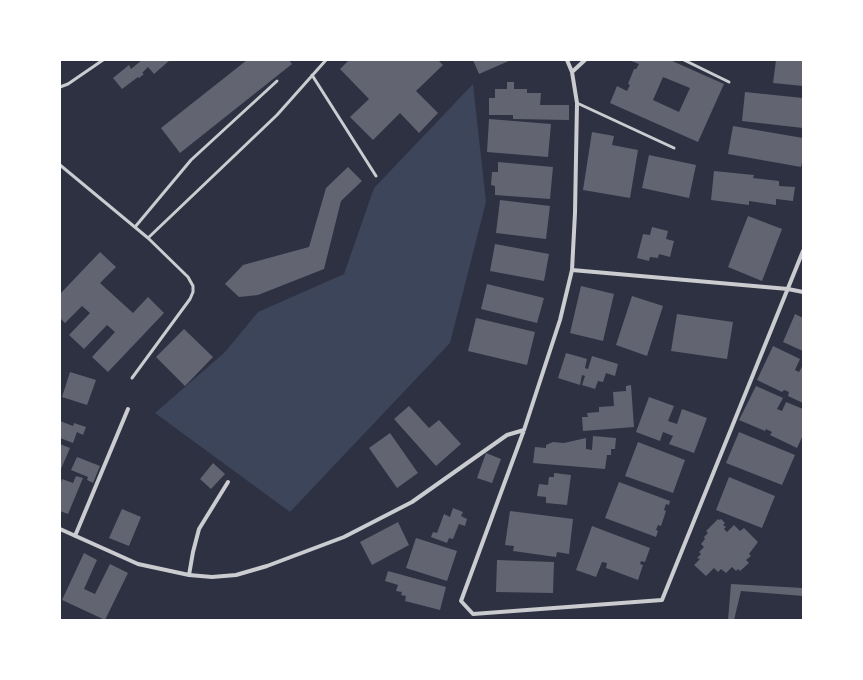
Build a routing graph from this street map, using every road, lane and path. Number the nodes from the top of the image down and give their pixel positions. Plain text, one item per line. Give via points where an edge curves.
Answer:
1 (103, 60) edge
2 (326, 60) edge
3 (567, 60) edge
4 (585, 60) edge
5 (684, 60) edge
6 (572, 72) junction
7 (312, 75) junction
8 (277, 81) dead end
9 (729, 82) dead end
10 (60, 87) edge
11 (577, 103) junction
12 (674, 148) dead end
13 (60, 165) edge
14 (376, 176) dead end
15 (135, 227) junction
16 (148, 238) junction
17 (803, 251) edge
18 (572, 270) junction
19 (788, 289) junction
20 (803, 292) edge
21 (132, 378) dead end
22 (128, 409) dead end
23 (524, 430) junction
24 (228, 482) dead end
25 (60, 529) edge
26 (75, 536) junction
27 (189, 575) junction

1 - 10 lane
2 - 7 lane
3 - 6 street
4 - 6 street
5 - 9 lane
6 - 11 street
7 - 14 lane
7 - 16 lane via 277,115
8 - 15 lane via 191,160
11 - 12 lane
11 - 18 street
13 - 15 lane
15 - 16 lane
16 - 21 lane via 188,277 193,292
17 - 19 street
18 - 19 street
18 - 23 street via 560,320
19 - 20 street
19 - 23 street via 662,600 473,614 461,601
22 - 26 street
23 - 27 street via 507,435 412,502 344,537 236,575
24 - 27 street via 199,529
25 - 26 street
26 - 27 street via 138,564

